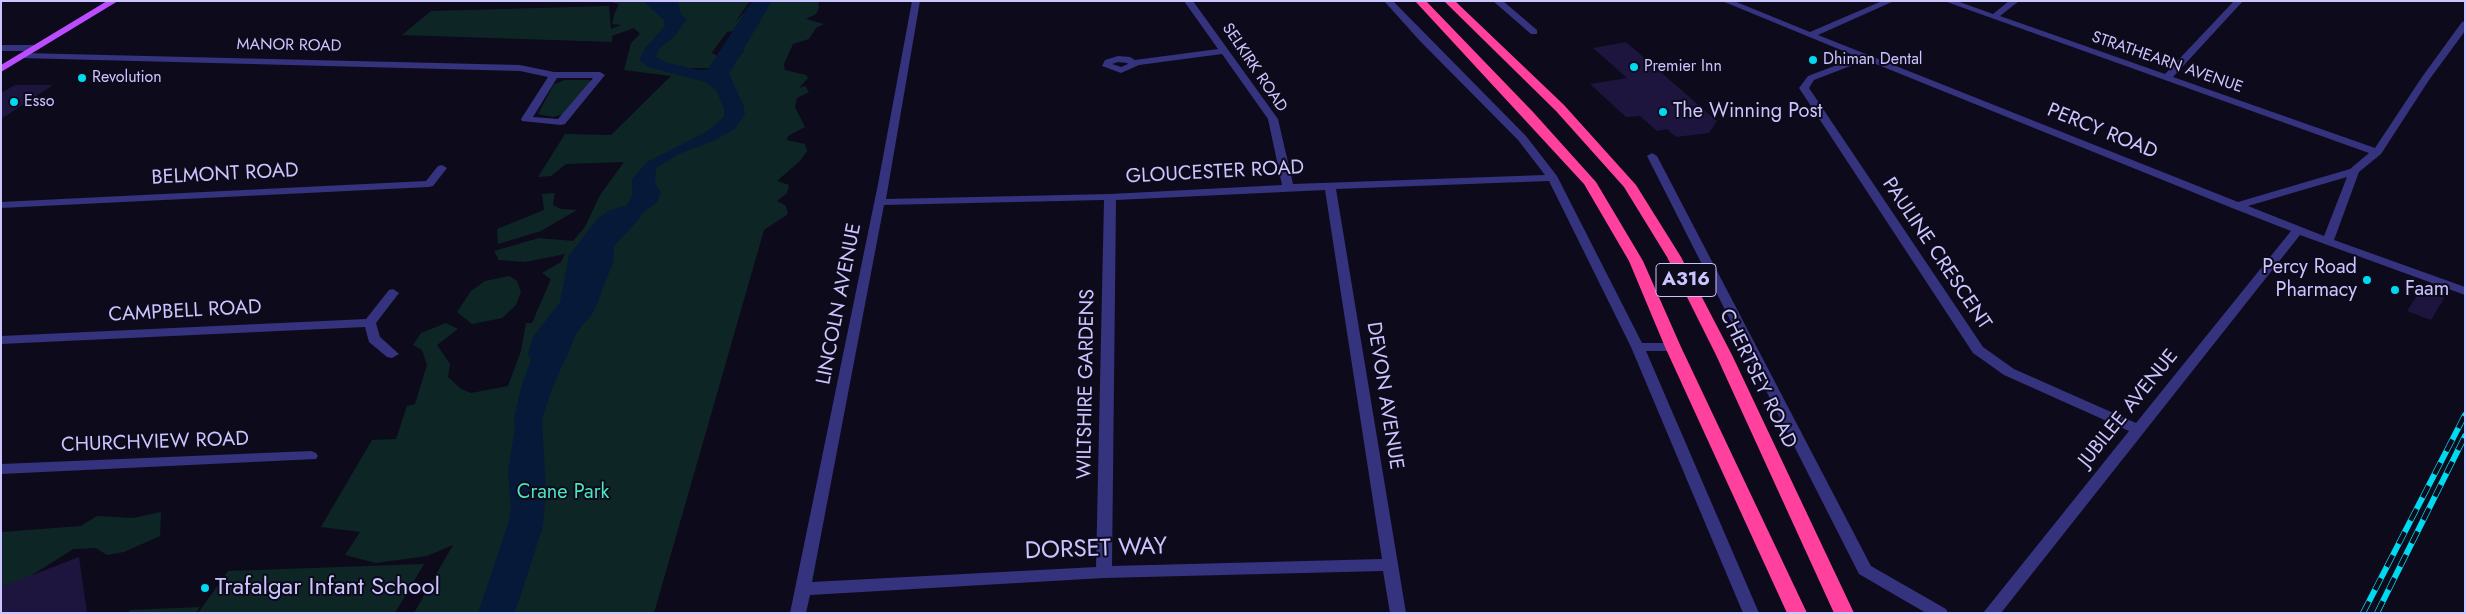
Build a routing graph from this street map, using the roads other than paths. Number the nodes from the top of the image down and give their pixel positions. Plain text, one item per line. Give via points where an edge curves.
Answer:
1 (114, 1) edge
2 (916, 1) edge
3 (1188, 1) edge
4 (1388, 1) edge
5 (1420, 1) edge
6 (1449, 1) edge
7 (1497, 1) edge
8 (1726, 1) edge
9 (1890, 1) edge
10 (1948, 1) edge
11 (2014, 1) edge
12 (2239, 1) edge
13 (1994, 18) junction
14 (2465, 24) edge
15 (1534, 32) dead end
16 (1810, 35) junction
17 (1, 48) edge
18 (37, 48) junction
19 (1225, 50) junction
20 (23, 56) junction
21 (1866, 57) junction
22 (1134, 63) dead end
23 (1, 69) edge
24 (554, 75) junction
25 (2167, 78) junction
26 (2377, 152) junction
27 (1652, 156) dead end
28 (442, 168) dead end
29 (2354, 170) junction
30 (1553, 178) junction
31 (1330, 186) junction
32 (1288, 188) junction
33 (1110, 197) junction
34 (879, 202) junction
35 (1, 204) edge
36 (2236, 206) junction
37 (2298, 230) junction
38 (2328, 242) junction
39 (2465, 291) edge
40 (393, 293) dead end
41 (370, 324) junction
42 (1, 340) edge
43 (1638, 347) junction
44 (1673, 347) junction
45 (392, 354) dead end
46 (2138, 429) junction
47 (311, 456) dead end
48 (1, 469) edge
49 (1391, 565) junction
50 (1104, 572) junction
51 (804, 588) junction
52 (798, 613) edge
53 (1398, 613) edge
54 (1751, 613) edge
55 (1797, 613) edge
56 (1844, 613) edge
57 (1940, 613) edge
58 (1991, 613) edge

1 - 18 main road
2 - 34 street, LINCOLN AVENUE
3 - 19 street, SELKIRK ROAD
4 - 30 street via 1522,138
5 - 44 highway, A316 via 1589,182 1636,262
6 - 56 highway, CHERTSEY ROAD / A316 via 1560,108 1629,185 1674,257 1724,355
7 - 15 street
8 - 16 street, PERCY ROAD
9 - 16 street
10 - 13 street, STRATHEARN AVENUE
11 - 13 street
12 - 25 street
13 - 25 street, STRATHEARN AVENUE
14 - 26 street via 2424,79
16 - 21 street, PERCY ROAD
17 - 18 street
18 - 20 main road
19 - 22 street
19 - 32 street, SELKIRK ROAD via 1273,119
20 - 23 main road
20 - 24 street, MANOR ROAD via 421,64 520,68
21 - 36 street, PERCY ROAD
21 - 46 street, PAULINE CRESCENT via 1811,78 1804,88 1978,350 2010,372
24 - 24 street, MANOR ROAD via 530,111 526,119 561,122 600,75
25 - 26 street, STRATHEARN AVENUE
26 - 29 street
27 - 57 street, CHERTSEY ROAD via 1865,570
28 - 35 street, BELMONT ROAD via 429,184
29 - 36 street
29 - 38 street
30 - 31 street, GLOUCESTER ROAD
30 - 43 street
31 - 32 street, GLOUCESTER ROAD
31 - 49 street, DEVON AVENUE
32 - 33 street, GLOUCESTER ROAD
33 - 34 street, GLOUCESTER ROAD
33 - 50 street, WILTSHIRE GARDENS
34 - 51 street, LINCOLN AVENUE
36 - 37 street, PERCY ROAD
37 - 38 street, PERCY ROAD
37 - 46 street, JUBILEE AVENUE
38 - 39 street, PERCY ROAD
40 - 41 street
41 - 42 street, CAMPBELL ROAD
41 - 45 street via 374,339
43 - 44 street
43 - 54 street
44 - 55 highway, A316
46 - 58 street, JUBILEE AVENUE
47 - 48 street, CHURCHVIEW ROAD
49 - 50 street, DORSET WAY
49 - 53 street, DEVON AVENUE
50 - 51 street, DORSET WAY
51 - 52 street, LINCOLN AVENUE

